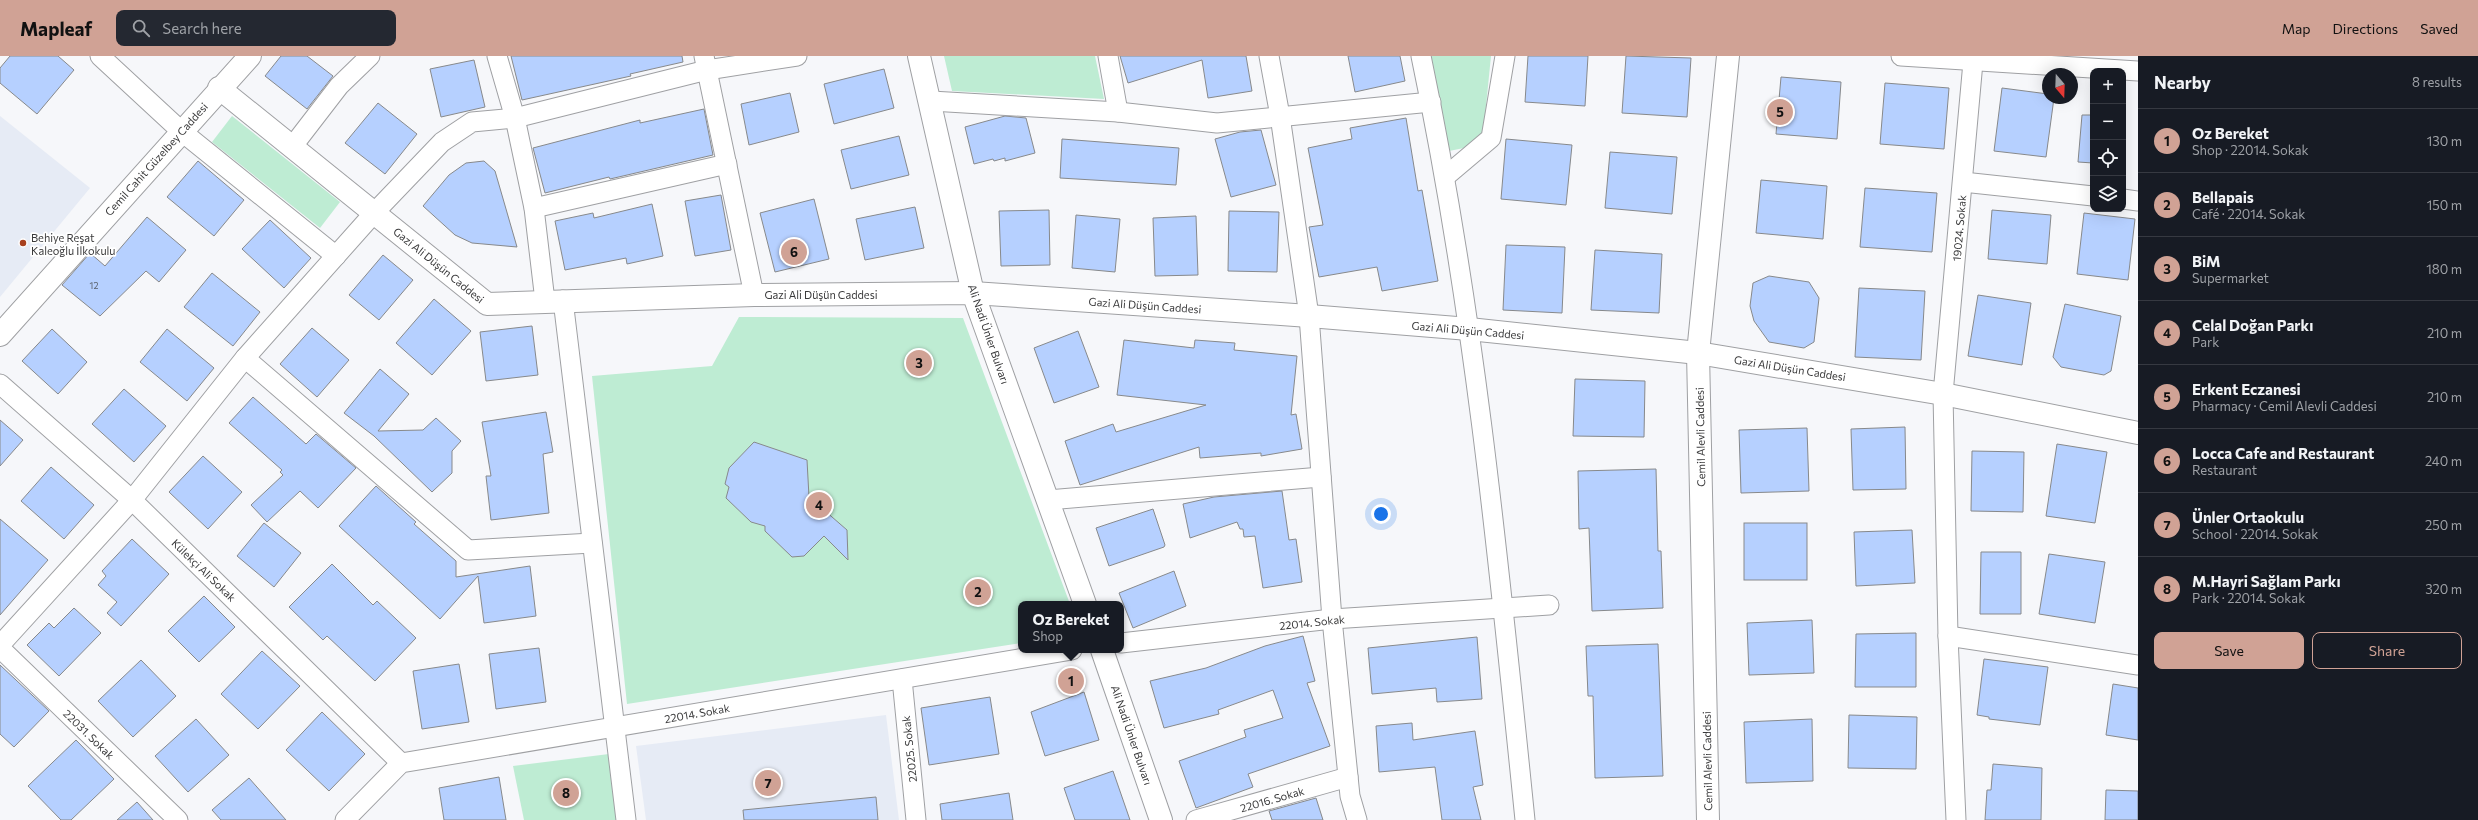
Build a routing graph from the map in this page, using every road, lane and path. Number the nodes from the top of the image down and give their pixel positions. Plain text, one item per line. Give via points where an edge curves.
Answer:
1 (100, 56) edge
2 (250, 56) edge
3 (370, 56) edge
4 (497, 56) edge
5 (798, 56) edge
6 (920, 56) edge
7 (1108, 56) edge
8 (1269, 56) edge
9 (1421, 56) edge
10 (1505, 56) edge
11 (1728, 56) edge
12 (1901, 56) edge
13 (1973, 62) junction
14 (706, 63) edge
15 (2138, 71) edge
16 (219, 88) junction
17 (931, 101) junction
18 (1431, 102) junction
19 (1118, 112) junction
20 (1280, 116) junction
21 (515, 118) junction
22 (181, 131) junction
23 (292, 147) junction
24 (727, 164) junction
25 (1446, 176) junction
26 (1963, 182) junction
27 (2090, 196) edge
28 (2126, 199) edge
29 (2138, 200) edge
30 (534, 208) junction
31 (374, 213) junction
32 (336, 256) junction
33 (973, 293) junction
34 (754, 295) junction
35 (554, 301) junction
36 (1309, 316) junction
37 (1469, 329) junction
38 (0, 335) edge
39 (1698, 353) junction
40 (245, 358) junction
41 (0, 384) edge
42 (1943, 394) junction
43 (2138, 433) edge
44 (1321, 478) junction
45 (132, 500) junction
46 (1048, 500) junction
47 (592, 543) junction
48 (1084, 601) edge
49 (1549, 605) dead end
50 (1504, 608) junction
51 (1332, 619) junction
52 (1948, 636) junction
53 (1124, 643) edge
54 (0, 646) edge
55 (1054, 653) edge
56 (1103, 653) edge
57 (2138, 665) edge
58 (902, 679) junction
59 (614, 727) junction
60 (401, 763) junction
61 (1348, 777) junction
62 (178, 820) edge
63 (345, 820) edge
64 (626, 820) edge
65 (916, 820) edge
66 (1161, 820) edge
67 (1196, 820) edge
68 (1358, 820) edge
69 (1525, 820) edge
70 (1708, 820) edge
71 (1956, 820) edge

1 - 22 street
2 - 16 street, Cemil Cahit Güzelbey Caddesi
3 - 23 street via 339,86
4 - 21 street
5 - 14 street
6 - 17 street, Ali Nadi Ünler Bulvarı
7 - 19 street
8 - 20 street
9 - 18 street
10 - 25 street via 1491,138
11 - 39 street, Cemil Alevli Caddesi
12 - 13 street
13 - 15 street
13 - 26 street, 19024. Sokak
14 - 21 street
14 - 24 street
16 - 22 street, Cemil Cahit Güzelbey Caddesi
16 - 23 street, Gazi Ali Düşün Caddesi
17 - 19 street
17 - 33 street, Ali Nadi Ünler Bulvarı
18 - 20 street
18 - 25 street
19 - 20 street via 1217,123
20 - 36 street
21 - 30 street
21 - 31 street via 472,122 442,142
22 - 32 street
22 - 38 street, Cemil Cahit Güzelbey Caddesi
23 - 31 street, Gazi Ali Düşün Caddesi
24 - 30 street
24 - 34 street
25 - 37 street
26 - 27 street
26 - 42 street, 19024. Sokak
28 - 29 street
30 - 35 street
31 - 32 street
31 - 35 street, Gazi Ali Düşün Caddesi via 486,304
32 - 40 street
33 - 34 street, Gazi Ali Düşün Caddesi
33 - 36 street, Gazi Ali Düşün Caddesi
33 - 46 street, Ali Nadi Ünler Bulvarı
34 - 35 street, Gazi Ali Düşün Caddesi
35 - 47 street
36 - 37 street, Gazi Ali Düşün Caddesi
36 - 44 street
37 - 39 street, Gazi Ali Düşün Caddesi
37 - 50 street
39 - 42 street, Gazi Ali Düşün Caddesi
39 - 70 street, Cemil Alevli Caddesi
40 - 45 street
40 - 47 street via 468,550
41 - 45 street, Külekçi Ali Sokak
42 - 43 street, Gazi Ali Düşün Caddesi
42 - 52 street, 19024. Sokak
44 - 46 street
44 - 51 street
45 - 54 street
45 - 60 street, Külekçi Ali Sokak
46 - 48 street, Ali Nadi Ünler Bulvarı
47 - 59 street
49 - 50 street, 22014. Sokak
50 - 51 street, 22014. Sokak
50 - 69 street
51 - 53 street, 22014. Sokak
51 - 61 street
52 - 57 street
52 - 71 street, 19024. Sokak
54 - 62 street, 22031. Sokak
55 - 58 street, 22014. Sokak
56 - 66 street, Ali Nadi Ünler Bulvarı
58 - 59 street, 22014. Sokak
58 - 65 street, 22025. Sokak
59 - 60 street, 22014. Sokak
59 - 64 street
60 - 63 street
61 - 67 street, 22016. Sokak
61 - 68 street via 1350,796

